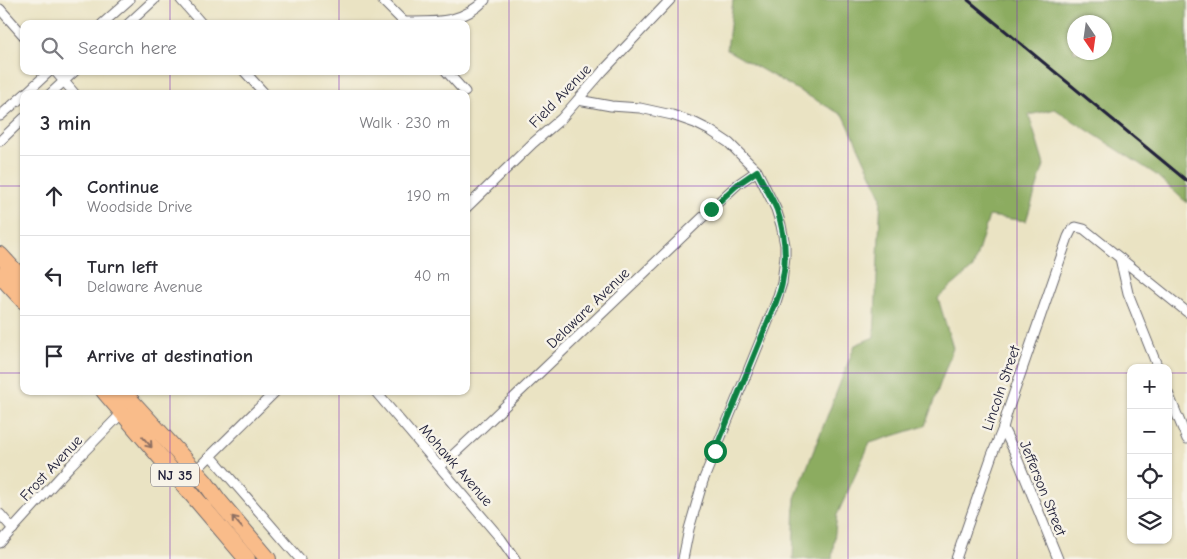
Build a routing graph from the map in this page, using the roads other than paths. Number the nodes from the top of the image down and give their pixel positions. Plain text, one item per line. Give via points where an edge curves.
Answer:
1 (129, 0) edge
2 (154, 0) edge
3 (181, 0) edge
4 (382, 0) edge
5 (485, 0) edge
6 (670, 0) edge
7 (0, 9) edge
8 (106, 20) edge
9 (132, 20) edge
10 (198, 20) edge
11 (403, 20) edge
12 (449, 20) edge
13 (20, 32) edge
14 (45, 75) edge
15 (59, 75) edge
16 (71, 75) edge
17 (248, 75) edge
18 (450, 75) edge
19 (64, 81) junction
20 (29, 90) edge
21 (54, 90) edge
22 (72, 90) edge
23 (261, 90) edge
24 (463, 90) edge
25 (20, 98) edge
26 (578, 100) junction
27 (0, 116) edge
28 (20, 122) edge
29 (0, 141) edge
30 (757, 171) junction
31 (470, 204) edge
32 (0, 254) edge
33 (1120, 258) junction
34 (0, 275) edge
35 (20, 276) edge
36 (20, 297) edge
37 (1187, 312) edge
38 (1156, 364) edge
39 (107, 395) edge
40 (126, 395) edge
41 (272, 395) edge
42 (378, 395) edge
43 (1172, 403) edge
44 (122, 413) junction
45 (1003, 428) junction
46 (1187, 439) edge
47 (211, 456) junction
48 (440, 467) junction
49 (195, 471) junction
50 (0, 514) edge
51 (13, 529) junction
52 (0, 543) edge
53 (247, 559) edge
54 (268, 559) edge
55 (300, 559) edge
56 (515, 559) edge
57 (683, 559) edge
58 (956, 559) edge
59 (1058, 559) edge

1 - 8 street
2 - 9 street
3 - 10 street
4 - 11 street
5 - 12 street via 471,12
6 - 26 street, Field Avenue
7 - 13 street
14 - 20 street
15 - 19 street
16 - 19 street
17 - 23 street
18 - 24 street
19 - 21 street
19 - 22 street
25 - 27 street
26 - 30 street via 640,108 695,123 729,143
26 - 31 street, Field Avenue via 562,119
28 - 29 street
30 - 48 street, Delaware Avenue via 726,195
30 - 57 street via 781,225 785,251 782,284 703,481
32 - 35 highway
33 - 37 street
33 - 38 street via 1128,293
33 - 45 street, Lincoln Street via 1084,229 1072,229
34 - 36 highway
39 - 44 highway, NJ 35
40 - 49 highway, NJ 35
41 - 47 street
42 - 48 street, Mohawk Avenue
43 - 46 street
44 - 51 street, Frost Avenue
44 -> 53 highway, NJ 35
45 - 58 street, Lincoln Street
45 - 59 street, Jefferson Street
47 - 49 street
47 - 55 street
48 - 56 street, Mohawk Avenue
54 -> 49 highway, NJ 35
50 - 51 street
51 - 52 street, Frost Avenue

